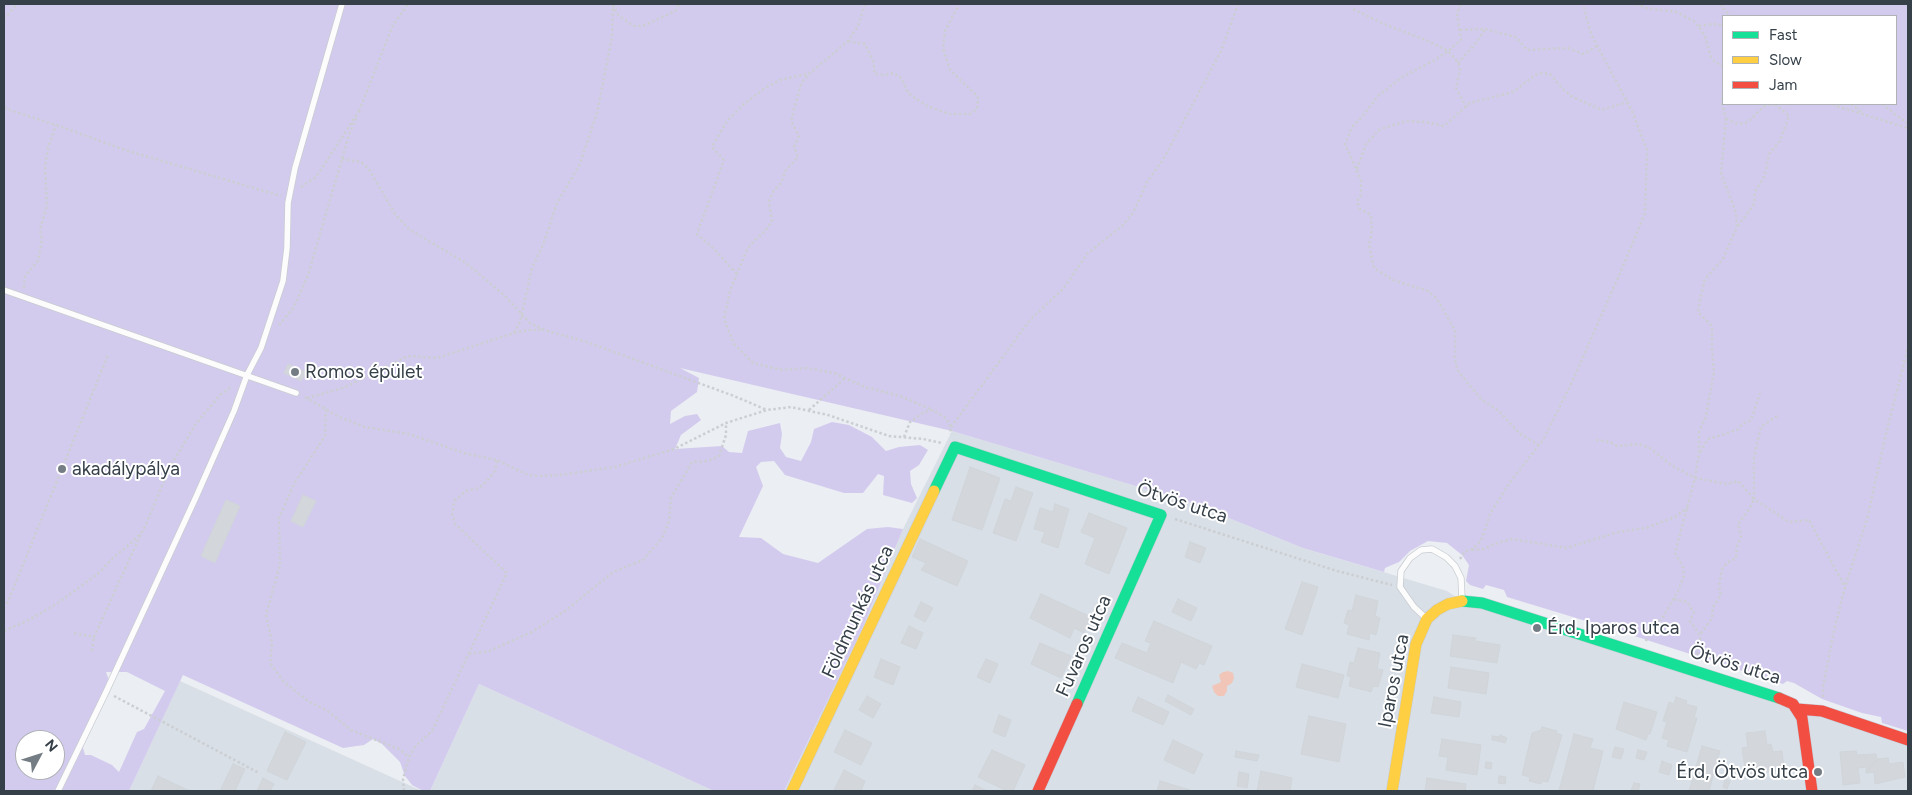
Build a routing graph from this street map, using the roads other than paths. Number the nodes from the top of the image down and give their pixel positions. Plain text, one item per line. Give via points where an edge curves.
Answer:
1 (342, 4) edge
2 (4, 290) edge
3 (247, 375) junction
4 (296, 393) road end
5 (952, 446) joint
6 (1161, 515) joint
7 (1462, 600) junction
8 (1427, 619) junction
9 (1797, 709) junction
10 (1908, 740) edge
11 (58, 791) edge
12 (792, 791) edge
13 (1038, 791) edge
14 (1392, 791) edge
15 (1812, 791) edge

1 - 3 lane via 295,168 283,281 261,348
2 - 3 lane
3 - 4 lane
3 - 11 lane via 227,428
5 - 6 street, Ötvös utca
5 - 12 street, Földmunkás utca
6 - 13 street, Fuvaros utca
7 - 8 street, Iparos utca via 1448,604
7 - 8 lane via 1461,578 1455,566 1432,549 1421,550 1401,571 1400,587
7 - 9 street, Ötvös utca via 1482,603 1786,700
8 - 14 street, Iparos utca via 1416,644
9 - 10 street, Ötvös utca via 1822,711
9 - 15 street via 1804,725

